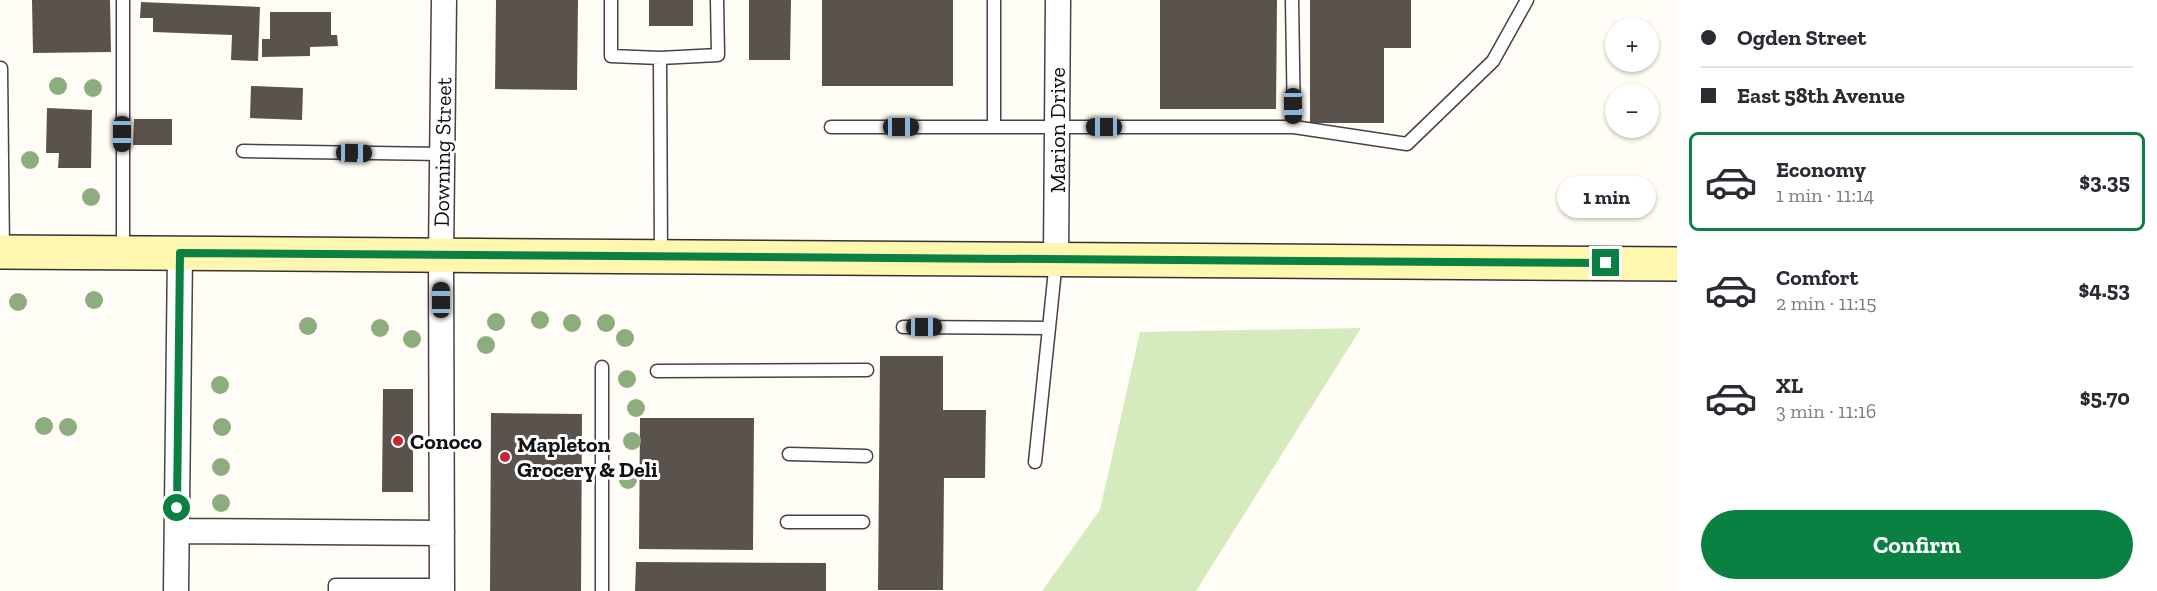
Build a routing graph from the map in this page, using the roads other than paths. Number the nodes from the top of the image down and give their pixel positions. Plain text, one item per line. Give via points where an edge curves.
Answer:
1 (123, 0) edge
2 (444, 0) edge
3 (611, 0) edge
4 (717, 0) edge
5 (994, 0) edge
6 (1058, 0) edge
7 (1292, 0) edge
8 (1527, 0) edge
9 (660, 58) junction
10 (1, 68) edge
11 (831, 127) dead end
12 (994, 127) junction
13 (1057, 127) junction
14 (1294, 127) junction
15 (243, 151) dead end
16 (442, 154) junction
17 (2, 252) edge
18 (123, 253) junction
19 (180, 253) junction
20 (441, 255) junction
21 (661, 256) junction
22 (1056, 259) junction
23 (1677, 264) edge
24 (903, 327) dead end
25 (1048, 328) junction
26 (602, 367) dead end
27 (867, 370) dead end
28 (657, 371) dead end
29 (789, 454) dead end
30 (866, 456) dead end
31 (1035, 462) dead end
32 (787, 522) dead end
33 (863, 522) dead end
34 (177, 531) junction
35 (442, 533) junction
36 (442, 588) edge
37 (176, 591) edge
38 (335, 591) edge
39 (602, 591) edge

1 - 18 lane
2 - 16 street, Downing Street
3 - 9 lane via 611,56
4 - 9 lane via 718,54
5 - 12 lane
6 - 13 street, Marion Drive
7 - 14 lane
8 - 14 lane via 1493,61 1407,144
9 - 21 lane
10 - 17 lane
11 - 12 lane
12 - 13 lane
13 - 14 lane
13 - 22 street, Marion Drive
15 - 16 lane
16 - 20 street, Downing Street
17 - 18 main road
18 - 19 main road
19 - 20 main road
19 - 34 street
20 - 21 main road
20 - 35 street, Downing Street
21 - 22 main road
22 - 23 main road
22 - 25 lane
24 - 25 lane
25 - 31 lane
26 - 39 lane
27 - 28 lane
29 - 30 lane
32 - 33 lane
34 - 35 street
34 - 37 street
35 - 36 street, Downing Street
36 - 38 lane via 335,585

